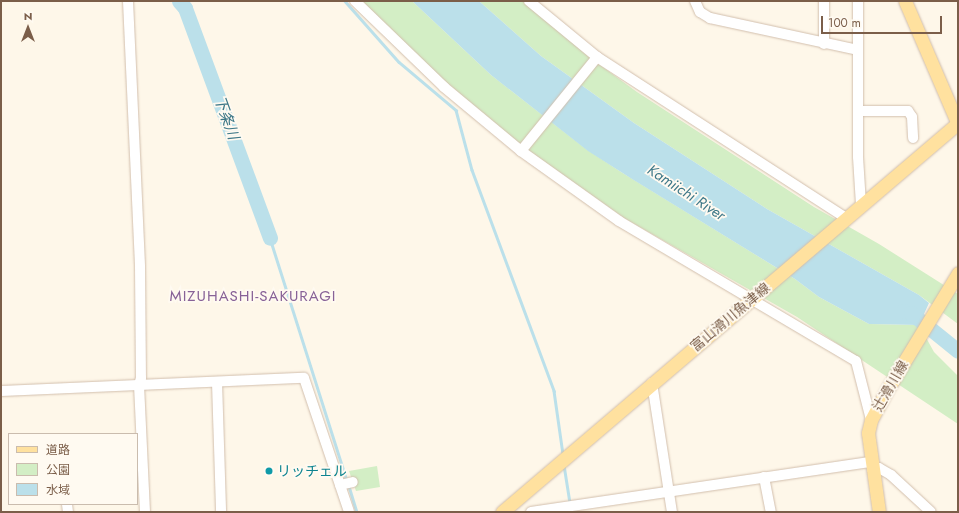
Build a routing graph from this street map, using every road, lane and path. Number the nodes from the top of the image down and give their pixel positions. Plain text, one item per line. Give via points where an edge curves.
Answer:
1 (128, 1) edge
2 (355, 1) edge
3 (529, 1) edge
4 (695, 1) edge
5 (824, 1) edge
6 (858, 1) edge
7 (905, 1) edge
8 (824, 44) junction
9 (858, 50) junction
10 (596, 57) junction
11 (858, 110) junction
12 (958, 123) edge
13 (913, 138) dead end
14 (521, 151) junction
15 (861, 205) junction
16 (843, 221) junction
17 (956, 278) edge
18 (755, 295) junction
19 (217, 382) junction
20 (652, 383) junction
21 (139, 385) junction
22 (1, 391) edge
23 (871, 420) junction
24 (140, 457) edge
25 (872, 465) junction
26 (764, 477) junction
27 (353, 482) dead end
28 (340, 485) junction
29 (668, 491) junction
30 (145, 512) edge
31 (221, 512) edge
32 (349, 512) edge
33 (502, 512) edge
34 (531, 512) edge
35 (672, 512) edge
36 (771, 512) edge
37 (879, 512) edge
38 (931, 512) edge

1 - 21 street via 140,267 142,378
2 - 14 street via 444,87
3 - 10 street
4 - 8 street via 700,12 710,18
5 - 8 street
6 - 9 street
7 - 12 main road
8 - 9 street
9 - 11 street
10 - 14 street
10 - 16 street
11 - 13 street via 908,111 912,117
11 - 15 street
12 - 15 main road, 富山滑川魚津線
14 - 18 street via 618,220
15 - 16 main road, 富山滑川魚津線
16 - 18 main road, 富山滑川魚津線
17 - 23 main road, 辻滑川線
18 - 20 main road, 富山滑川魚津線
18 - 23 street via 856,361
19 - 21 street
19 - 28 street via 304,378
19 - 31 street
20 - 29 street
20 - 33 main road, 富山滑川魚津線
21 - 22 street
21 - 24 street
23 - 25 main road, 辻滑川線 via 868,433
24 - 30 street
25 - 26 street
25 - 37 main road, 辻滑川線
25 - 38 street via 891,475
26 - 29 street
26 - 36 street
27 - 28 street
28 - 32 street
29 - 34 street
29 - 35 street

